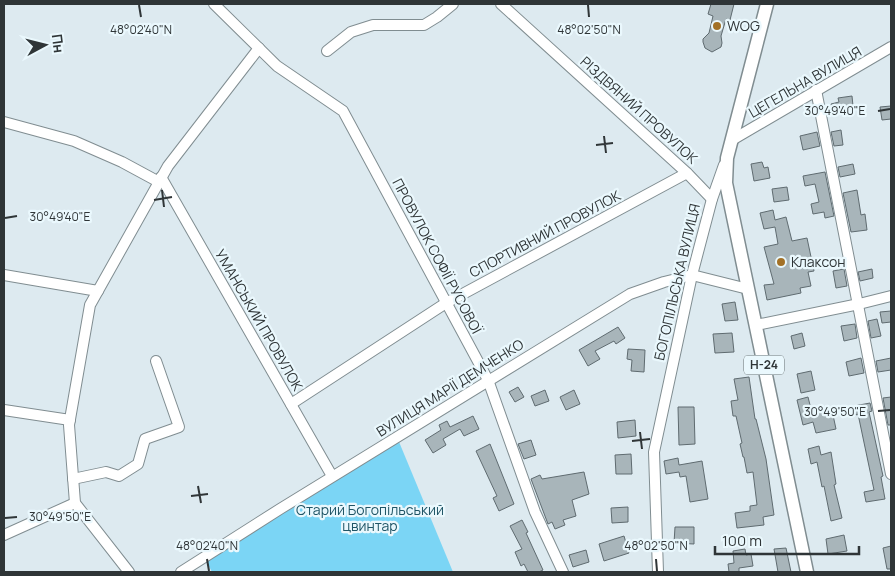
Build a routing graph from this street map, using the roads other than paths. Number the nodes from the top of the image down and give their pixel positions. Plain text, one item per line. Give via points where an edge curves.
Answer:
1 (214, 4) edge
2 (453, 4) edge
3 (501, 4) edge
4 (767, 4) edge
5 (891, 47) edge
6 (259, 48) junction
7 (327, 51) dead end
8 (816, 90) junction
9 (4, 122) edge
10 (732, 140) junction
11 (727, 158) junction
12 (687, 173) junction
13 (160, 180) junction
14 (712, 199) junction
15 (692, 275) junction
16 (4, 276) edge
17 (748, 289) junction
18 (98, 291) junction
19 (891, 296) edge
20 (446, 303) junction
21 (859, 304) junction
22 (756, 325) junction
23 (156, 361) dead end
24 (488, 380) junction
25 (291, 404) junction
26 (4, 410) edge
27 (70, 420) junction
28 (891, 474) edge
29 (332, 476) junction
30 (73, 479) junction
31 (75, 503) junction
32 (4, 536) edge
33 (129, 572) edge
34 (181, 572) edge
35 (563, 572) edge
36 (658, 572) edge
37 (807, 572) edge

1 - 6 street, ПРОВУЛОК СОФІЇ РУСОВОЇ
2 - 7 street via 424,25 372,25 351,32
3 - 12 street, РІЗДВЯНИЙ ПРОВУЛОК
4 - 10 main road, БОГОПІЛЬСЬКА ВУЛИЦЯ / Н-24
5 - 8 street, ЦЕГЕЛЬНА ВУЛИЦЯ
6 - 13 street
6 - 20 street, ПРОВУЛОК СОФІЇ РУСОВОЇ via 276,66 343,111
8 - 10 street, ЦЕГЕЛЬНА ВУЛИЦЯ
8 - 21 street
9 - 13 street via 74,140
10 - 11 main road, БОГОПІЛЬСЬКА ВУЛИЦЯ / Н-24
11 - 14 street, БОГОПІЛЬСЬКА ВУЛИЦЯ
11 - 17 main road, Н-24 via 726,183
12 - 14 street, РІЗДВЯНИЙ ПРОВУЛОК
12 - 20 street, СПОРТИВНИЙ ПРОВУЛОК
13 - 18 street
13 - 25 street, УМАНСЬКИЙ ПРОВУЛОК
14 - 15 street, БОГОПІЛЬСЬКА ВУЛИЦЯ
15 - 17 street, ВУЛИЦЯ МАРІЇ ДЕМЧЕНКО
15 - 24 street, ВУЛИЦЯ МАРІЇ ДЕМЧЕНКО via 630,294
15 - 36 street, БОГОПІЛЬСЬКА ВУЛИЦЯ via 654,452
16 - 18 street
17 - 22 main road, Н-24
18 - 27 street via 90,305
19 - 21 street
20 - 24 street, ПРОВУЛОК СОФІЇ РУСОВОЇ
20 - 25 street, СПОРТИВНИЙ ПРОВУЛОК
21 - 22 street
21 - 28 street
22 - 37 main road, Н-24
23 - 30 street via 179,427 145,439 138,464 119,476 106,472
24 - 29 street, ВУЛИЦЯ МАРІЇ ДЕМЧЕНКО
24 - 35 street, ПРОВУЛОК СОФІЇ РУСОВОЇ via 535,512
25 - 29 street, УМАНСЬКИЙ ПРОВУЛОК
26 - 27 street
27 - 30 street
29 - 34 street, ВУЛИЦЯ МАРІЇ ДЕМЧЕНКО
30 - 31 street
31 - 32 street
31 - 33 street

